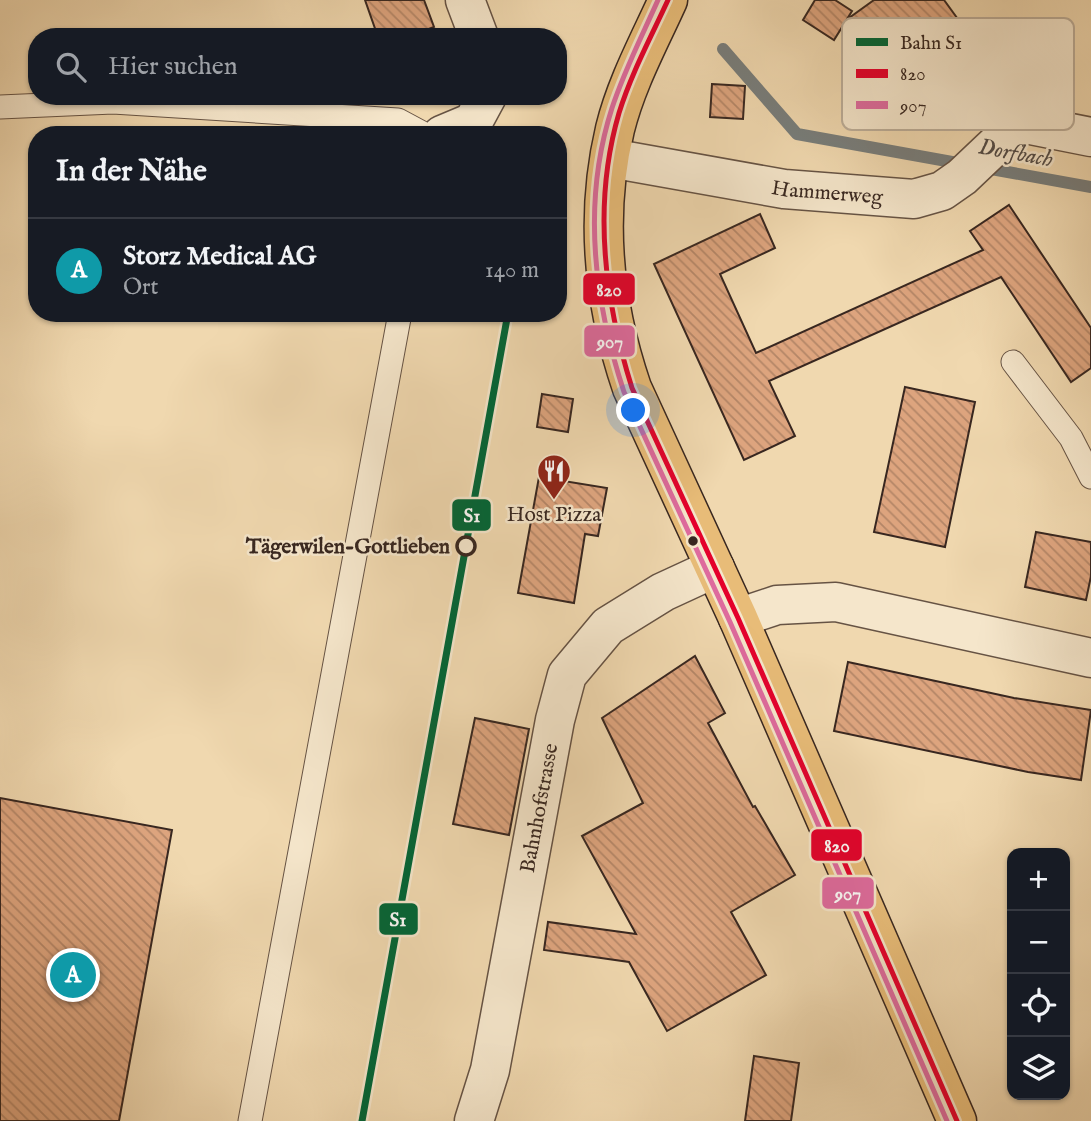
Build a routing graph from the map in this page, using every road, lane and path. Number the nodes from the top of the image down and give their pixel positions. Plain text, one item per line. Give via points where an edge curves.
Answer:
1 (465, 0) edge
2 (662, 13) edge
3 (476, 28) edge
4 (45, 105) edge
5 (160, 105) edge
6 (482, 105) edge
7 (0, 107) edge
8 (409, 126) edge
9 (463, 126) edge
10 (1091, 138) edge
11 (610, 158) junction
12 (398, 322) edge
13 (1013, 362) dead end
14 (1088, 463) edge
15 (715, 568) junction
16 (738, 618) junction
17 (1091, 658) edge
18 (250, 1121) edge
19 (474, 1121) edge
20 (957, 1121) edge

1 - 3 street
2 - 11 main road via 622,106
4 - 7 lane
5 - 8 lane via 398,120
6 - 9 street via 473,122
10 - 11 street, Hammerweg via 994,143 942,191 914,199 784,189
11 - 15 main road via 604,234 607,293 618,345 632,388
12 - 18 lane
13 - 14 lane
15 - 16 main road
15 - 19 street, Bahnhofstrasse via 607,626 567,675 490,1070
16 - 17 street via 777,605 836,602
16 - 20 main road

